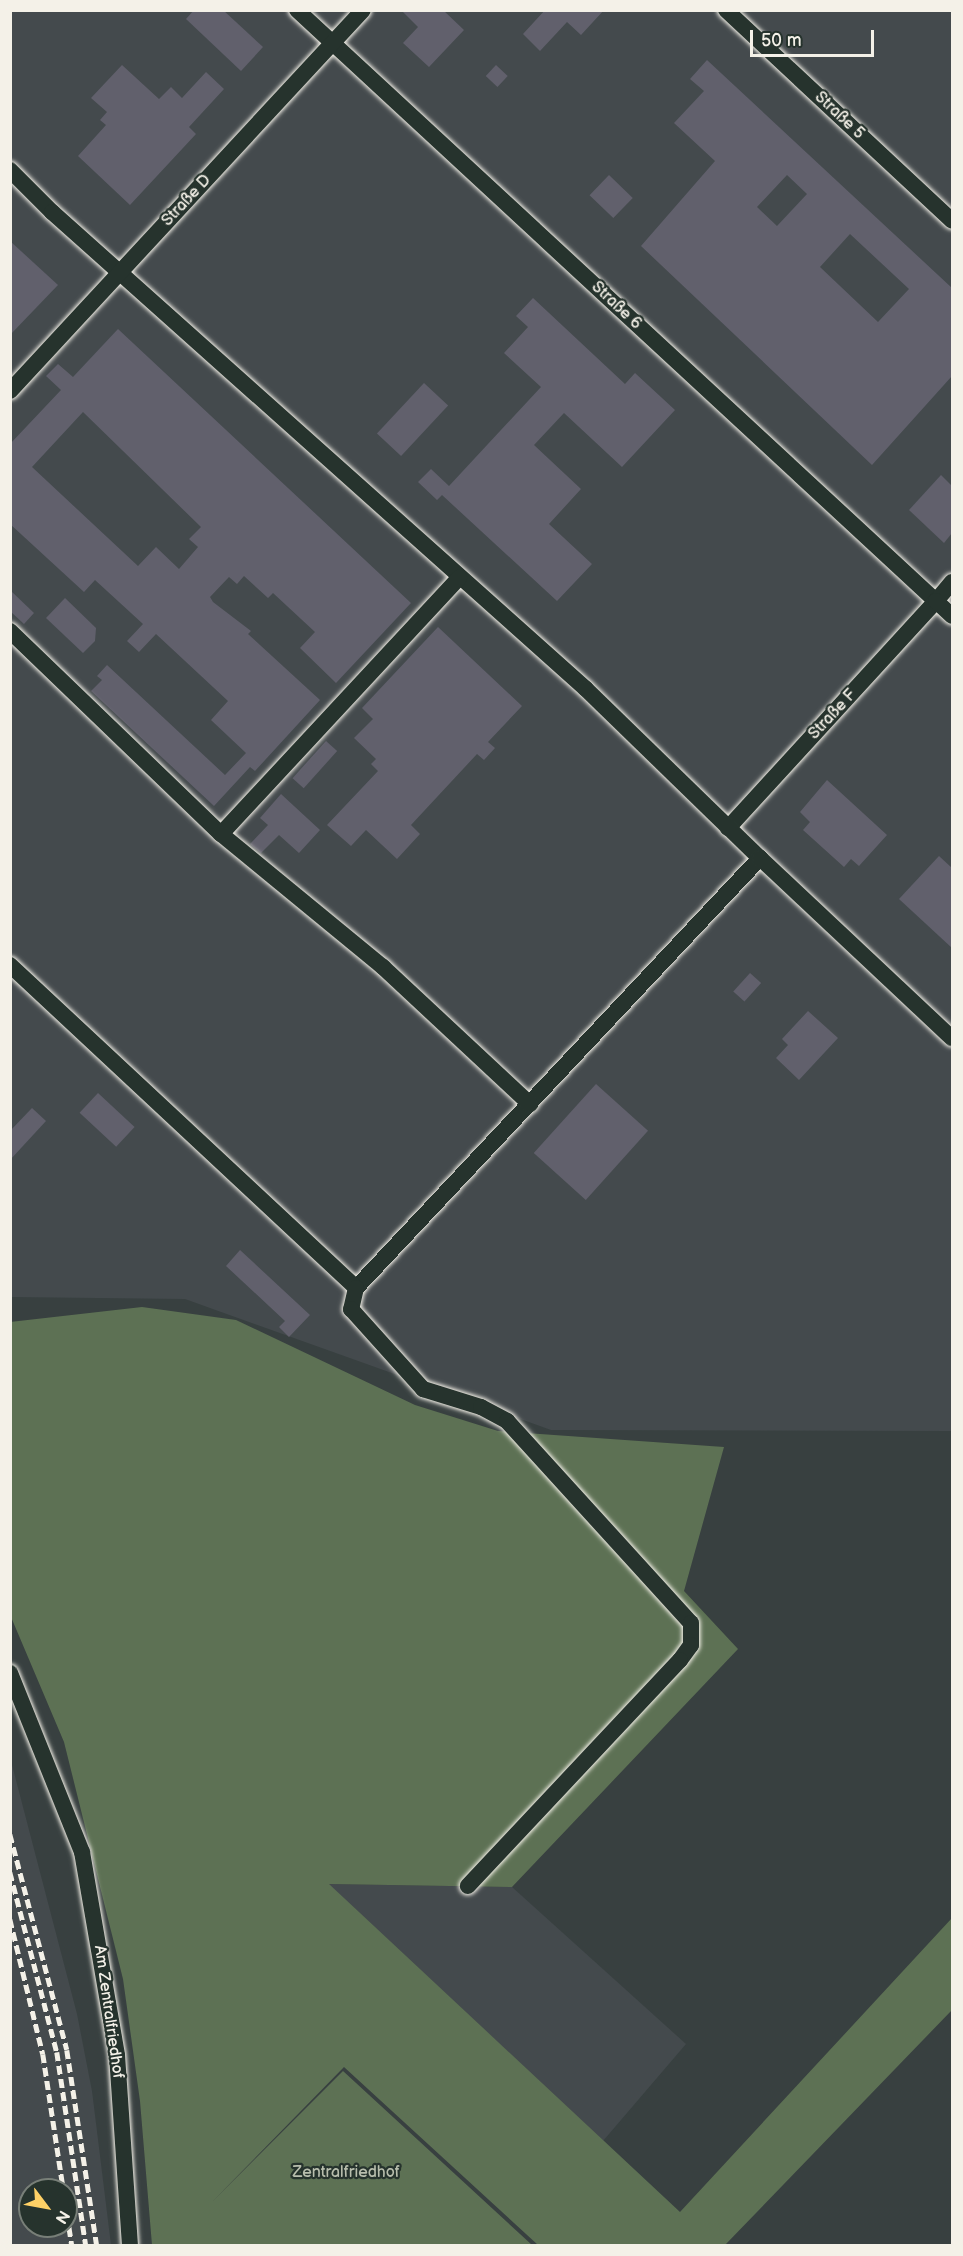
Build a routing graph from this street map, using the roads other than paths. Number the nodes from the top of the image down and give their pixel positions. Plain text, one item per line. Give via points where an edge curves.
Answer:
1 (297, 10) edge
2 (363, 10) edge
3 (726, 10) edge
4 (332, 43) junction
5 (10, 170) edge
6 (952, 221) edge
7 (121, 272) junction
8 (10, 391) edge
9 (459, 578) junction
10 (952, 582) edge
11 (936, 601) junction
12 (952, 616) edge
13 (10, 631) edge
14 (728, 828) junction
15 (220, 834) junction
16 (760, 858) junction
17 (10, 965) edge
18 (952, 1038) edge
19 (530, 1104) junction
20 (356, 1288) junction
21 (10, 1673) edge
22 (468, 1886) dead end
23 (130, 2246) edge

1 - 4 street, Straße 6
2 - 4 street, Straße D
3 - 6 street, Straße 5
4 - 7 street, Straße D
4 - 11 street, Straße 6
5 - 7 street
7 - 8 street, Straße D
7 - 9 street
9 - 14 street via 586,689
9 - 15 street
10 - 11 street, Straße F
11 - 12 street
11 - 14 street, Straße F
13 - 15 street
14 - 16 street
15 - 19 street via 383,967
16 - 18 street
16 - 19 street
17 - 20 street
19 - 20 street
20 - 22 street via 351,1309 423,1389 481,1407 507,1421 691,1623 693,1635 680,1660
21 - 23 street, Am Zentralfriedhof via 82,1852 117,2055

